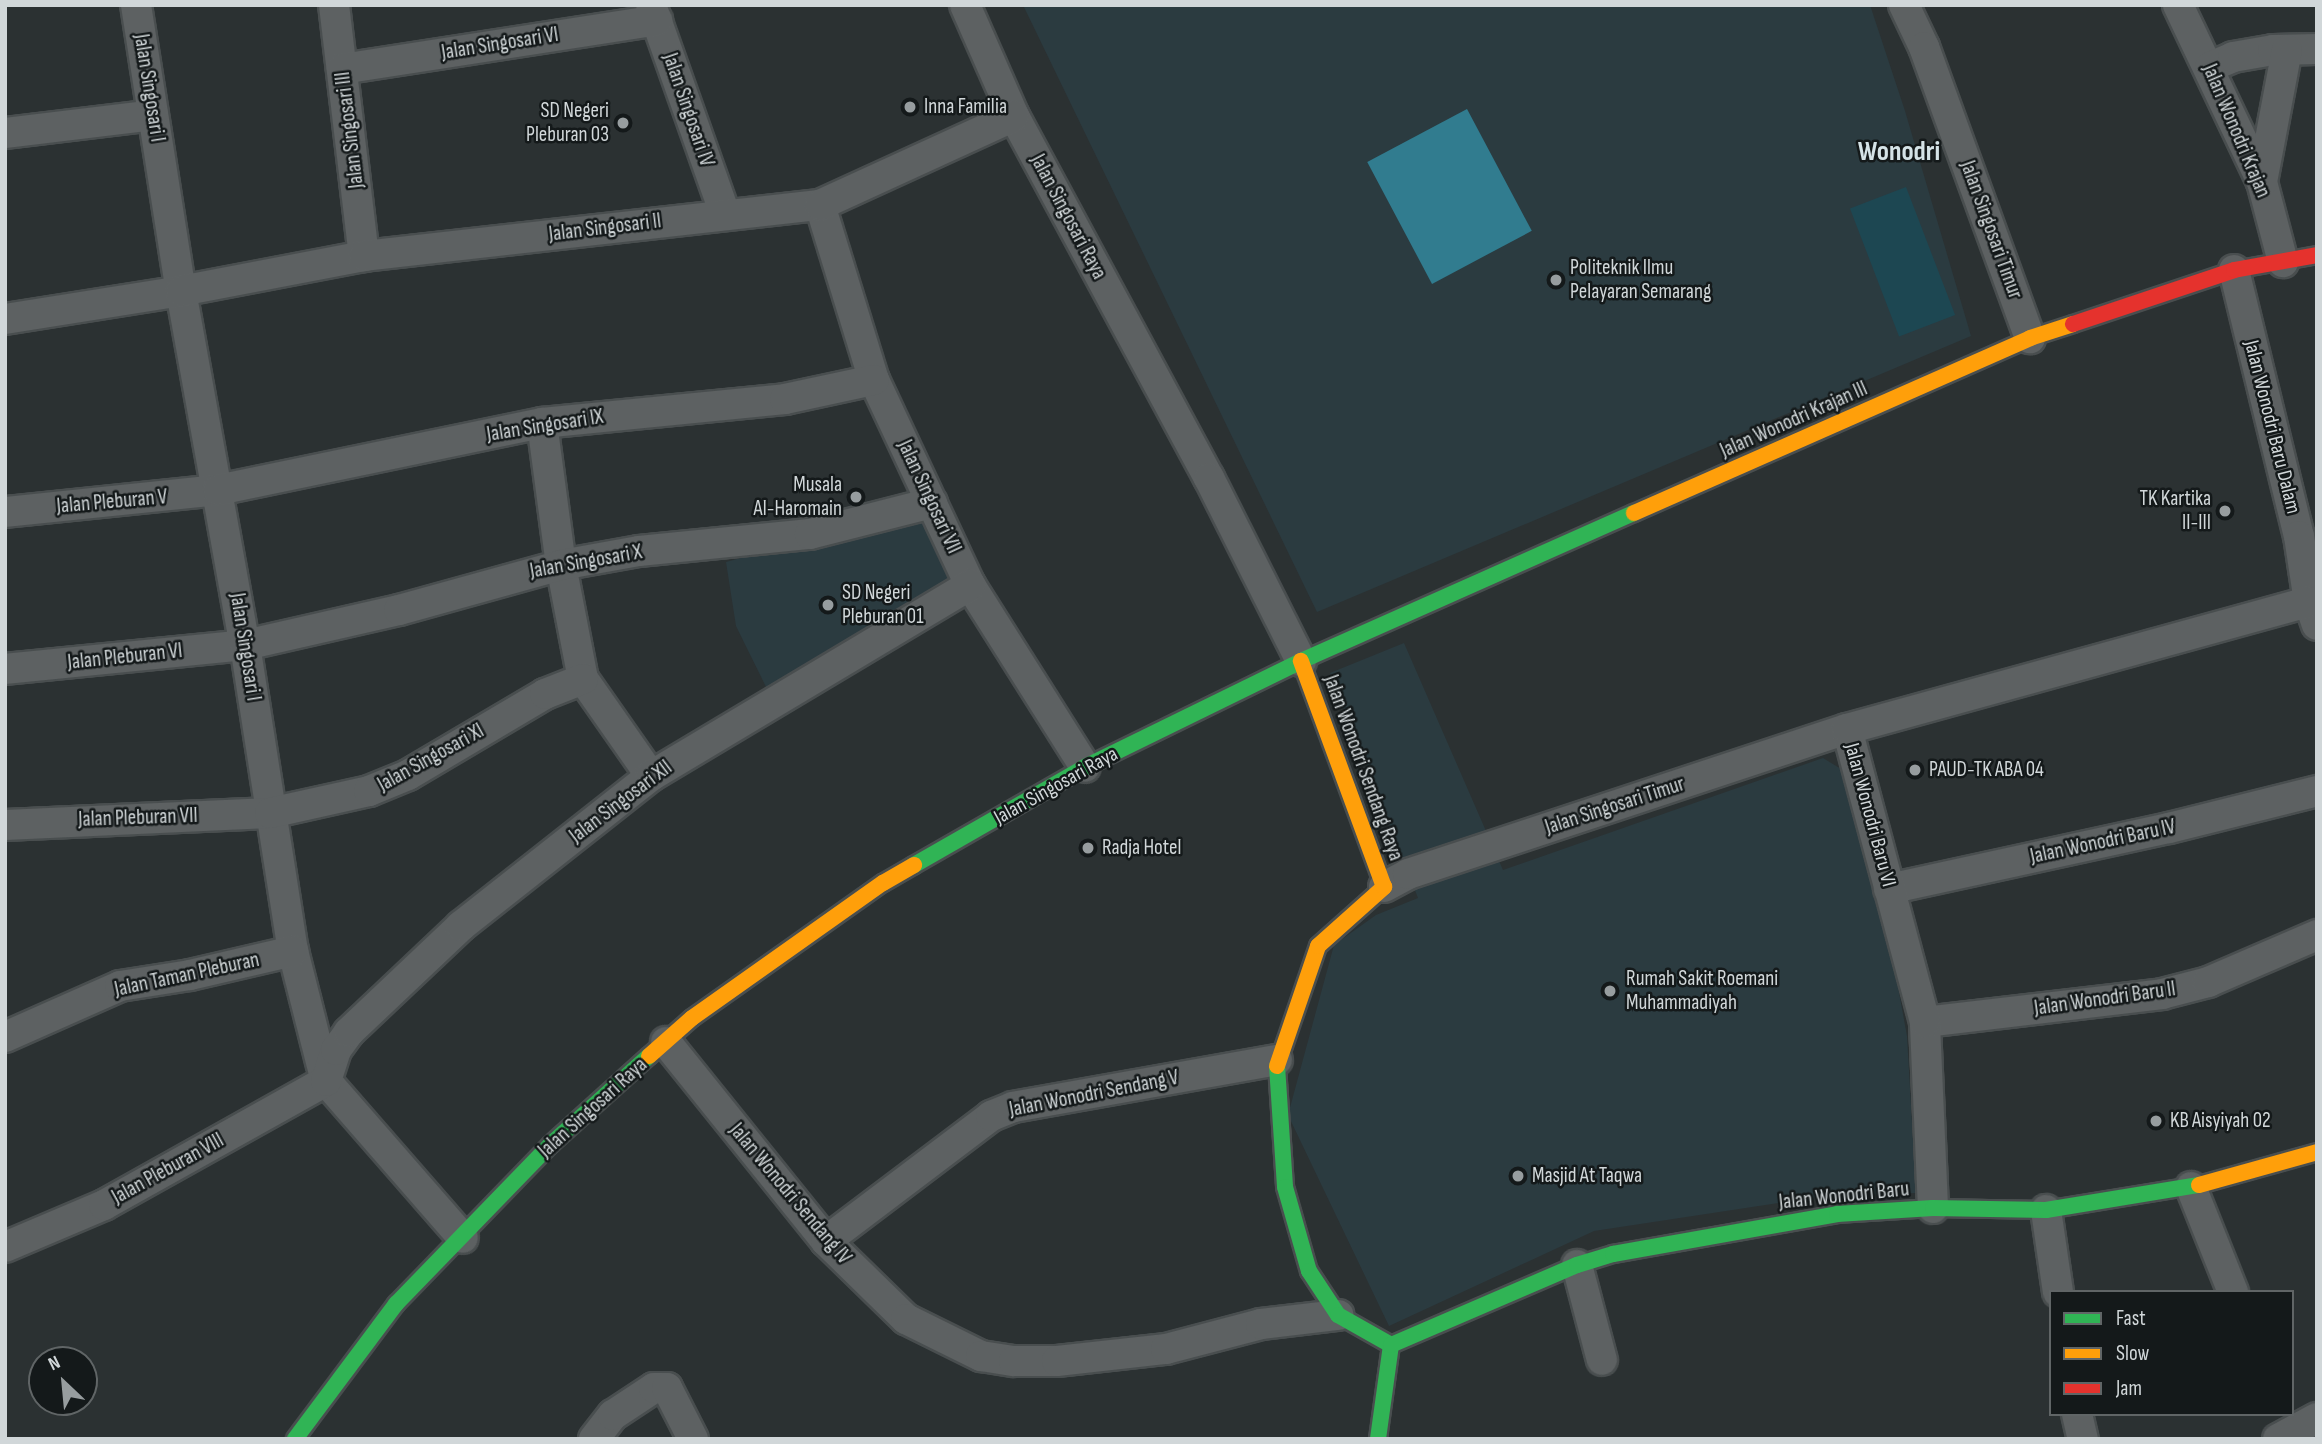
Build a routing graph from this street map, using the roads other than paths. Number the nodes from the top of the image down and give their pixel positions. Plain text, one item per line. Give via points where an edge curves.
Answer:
1 (136, 5) edge
2 (334, 5) edge
3 (965, 5) edge
4 (1904, 5) edge
5 (2178, 5) edge
6 (654, 12) edge
7 (2317, 49) edge
8 (2287, 50) junction
9 (2210, 67) junction
10 (342, 69) junction
11 (153, 115) junction
12 (1014, 116) junction
13 (5, 132) edge
14 (2262, 182) junction
15 (820, 205) junction
16 (724, 214) junction
17 (2317, 255) edge
18 (364, 256) junction
19 (2283, 262) junction
20 (2234, 270) junction
21 (181, 291) junction
22 (5, 319) edge
23 (2030, 338) junction
24 (874, 380) junction
25 (542, 424) junction
26 (218, 490) junction
27 (932, 503) junction
28 (5, 512) edge
29 (2308, 534) edge
30 (561, 565) junction
31 (970, 585) junction
32 (2313, 614) edge
33 (245, 645) junction
34 (1301, 661) junction
35 (5, 670) edge
36 (583, 679) junction
37 (1847, 729) junction
38 (1085, 767) junction
39 (651, 776) junction
40 (2317, 792) edge
41 (270, 813) junction
42 (5, 825) edge
43 (1384, 887) junction
44 (1889, 889) junction
45 (2317, 935) edge
46 (293, 951) junction
47 (1925, 1022) junction
48 (5, 1037) edge
49 (666, 1042) junction
50 (1277, 1060) junction
51 (326, 1082) junction
52 (2317, 1152) edge
53 (2191, 1187) junction
54 (1933, 1208) junction
55 (2046, 1210) junction
56 (463, 1238) junction
57 (826, 1241) junction
58 (5, 1247) edge
59 (1577, 1265) junction
60 (2058, 1290) edge
61 (2232, 1290) edge
62 (1338, 1315) junction
63 (1391, 1345) junction
64 (1602, 1360) dead end
65 (2077, 1416) edge
66 (2317, 1419) edge
67 (2285, 1431) edge
68 (295, 1439) edge
69 (594, 1439) edge
70 (693, 1439) edge
71 (1378, 1439) edge
72 (2083, 1439) edge

1 - 11 street, Jalan Singosari I
2 - 10 street, Jalan Singosari III
3 - 12 street, Jalan Singosari Raya
4 - 23 street, Jalan Singosari Timur via 1924,47
5 - 9 street, Jalan Wonodri Krajan
6 - 10 street, Jalan Singosari VI
6 - 16 street, Jalan Singosari IV
7 - 8 street
8 - 9 street via 2233,57
8 - 14 street
9 - 14 street, Jalan Wonodri Krajan
10 - 18 street, Jalan Singosari III
11 - 13 street
11 - 21 street, Jalan Singosari I
12 - 15 street, Jalan Singosari II
12 - 34 street, Jalan Singosari Raya via 1209,478
14 - 19 street, Jalan Wonodri Krajan
15 - 16 street, Jalan Singosari II
15 - 24 street, Jalan Singosari VII
16 - 18 street, Jalan Singosari II
17 - 19 main road, Jalan Wonodri Krajan III
18 - 21 street, Jalan Singosari II
19 - 20 main road, Jalan Wonodri Krajan III
20 - 23 main road, Jalan Wonodri Krajan III
20 - 29 street, Jalan Wonodri Baru Dalam
21 - 22 street, Jalan Singosari II
21 - 26 street, Jalan Singosari I
23 - 34 main road, Jalan Wonodri Krajan III
24 - 25 street, Jalan Singosari IX via 785,399
24 - 27 street, Jalan Singosari VII
25 - 26 street, Jalan Singosari IX
25 - 30 street
26 - 28 street, Jalan Pleburan V
26 - 33 street, Jalan Singosari I
27 - 30 street, Jalan Singosari X via 810,534 639,551
27 - 31 street, Jalan Singosari VII
29 - 32 street, Jalan Wonodri Baru Dalam
30 - 33 street, Jalan Singosari X via 399,610
30 - 36 street
31 - 38 street, Jalan Singosari VII
31 - 39 street, Jalan Singosari XII
32 - 37 street, Jalan Wonodri Baru VI
33 - 35 street, Jalan Pleburan VI
33 - 41 street, Jalan Singosari I
34 - 38 main road, Jalan Singosari Raya
34 - 43 main road, Jalan Wonodri Sendang Raya
36 - 39 street
36 - 41 street, Jalan Singosari XI via 545,694 408,775 369,791
37 - 43 street, Jalan Singosari Timur via 1408,874
37 - 44 street, Jalan Wonodri Baru VI
38 - 49 main road, Jalan Singosari Raya via 883,883 692,1018
39 - 51 street, Jalan Singosari XII via 461,926 349,1032 336,1050
40 - 44 street, Jalan Wonodri Baru IV
41 - 42 street, Jalan Pleburan VII
41 - 46 street, Jalan Singosari I
43 - 50 main road, Jalan Wonodri Sendang Raya via 1318,946
44 - 47 street, Jalan Wonodri Baru VI
45 - 47 street, Jalan Wonodri Baru II via 2208,982 2162,994
46 - 48 street, Jalan Taman Pleburan via 120,986
46 - 51 street, Jalan Singosari I
47 - 54 street, Jalan Wonodri Baru VI
49 - 56 main road, Jalan Singosari Raya via 550,1145
49 - 57 street, Jalan Wonodri Sendang IV
50 - 57 street, Jalan Wonodri Sendang V via 1002,1112
50 - 62 main road, Jalan Wonodri Sendang Raya via 1286,1187 1309,1271
51 - 56 street, Jalan Singosari I
51 - 58 street, Jalan Pleburan VIII via 104,1205
52 - 53 main road, Jalan Wonodri Baru
53 - 55 main road, Jalan Wonodri Baru
53 - 61 street
54 - 55 main road, Jalan Wonodri Baru
54 - 59 main road, Jalan Wonodri Baru via 1837,1214 1681,1240
55 - 60 street
56 - 68 main road, Jalan Singosari Raya via 396,1304
57 - 62 street, Jalan Wonodri Sendang IV via 906,1319 981,1356 1014,1361 1166,1349 1261,1324
59 - 63 main road, Jalan Wonodri Baru
59 - 64 street
62 - 63 main road, Jalan Wonodri Sendang Raya
63 - 71 main road
65 - 72 street
66 - 67 street
69 - 70 street via 613,1415 654,1388 667,1388

